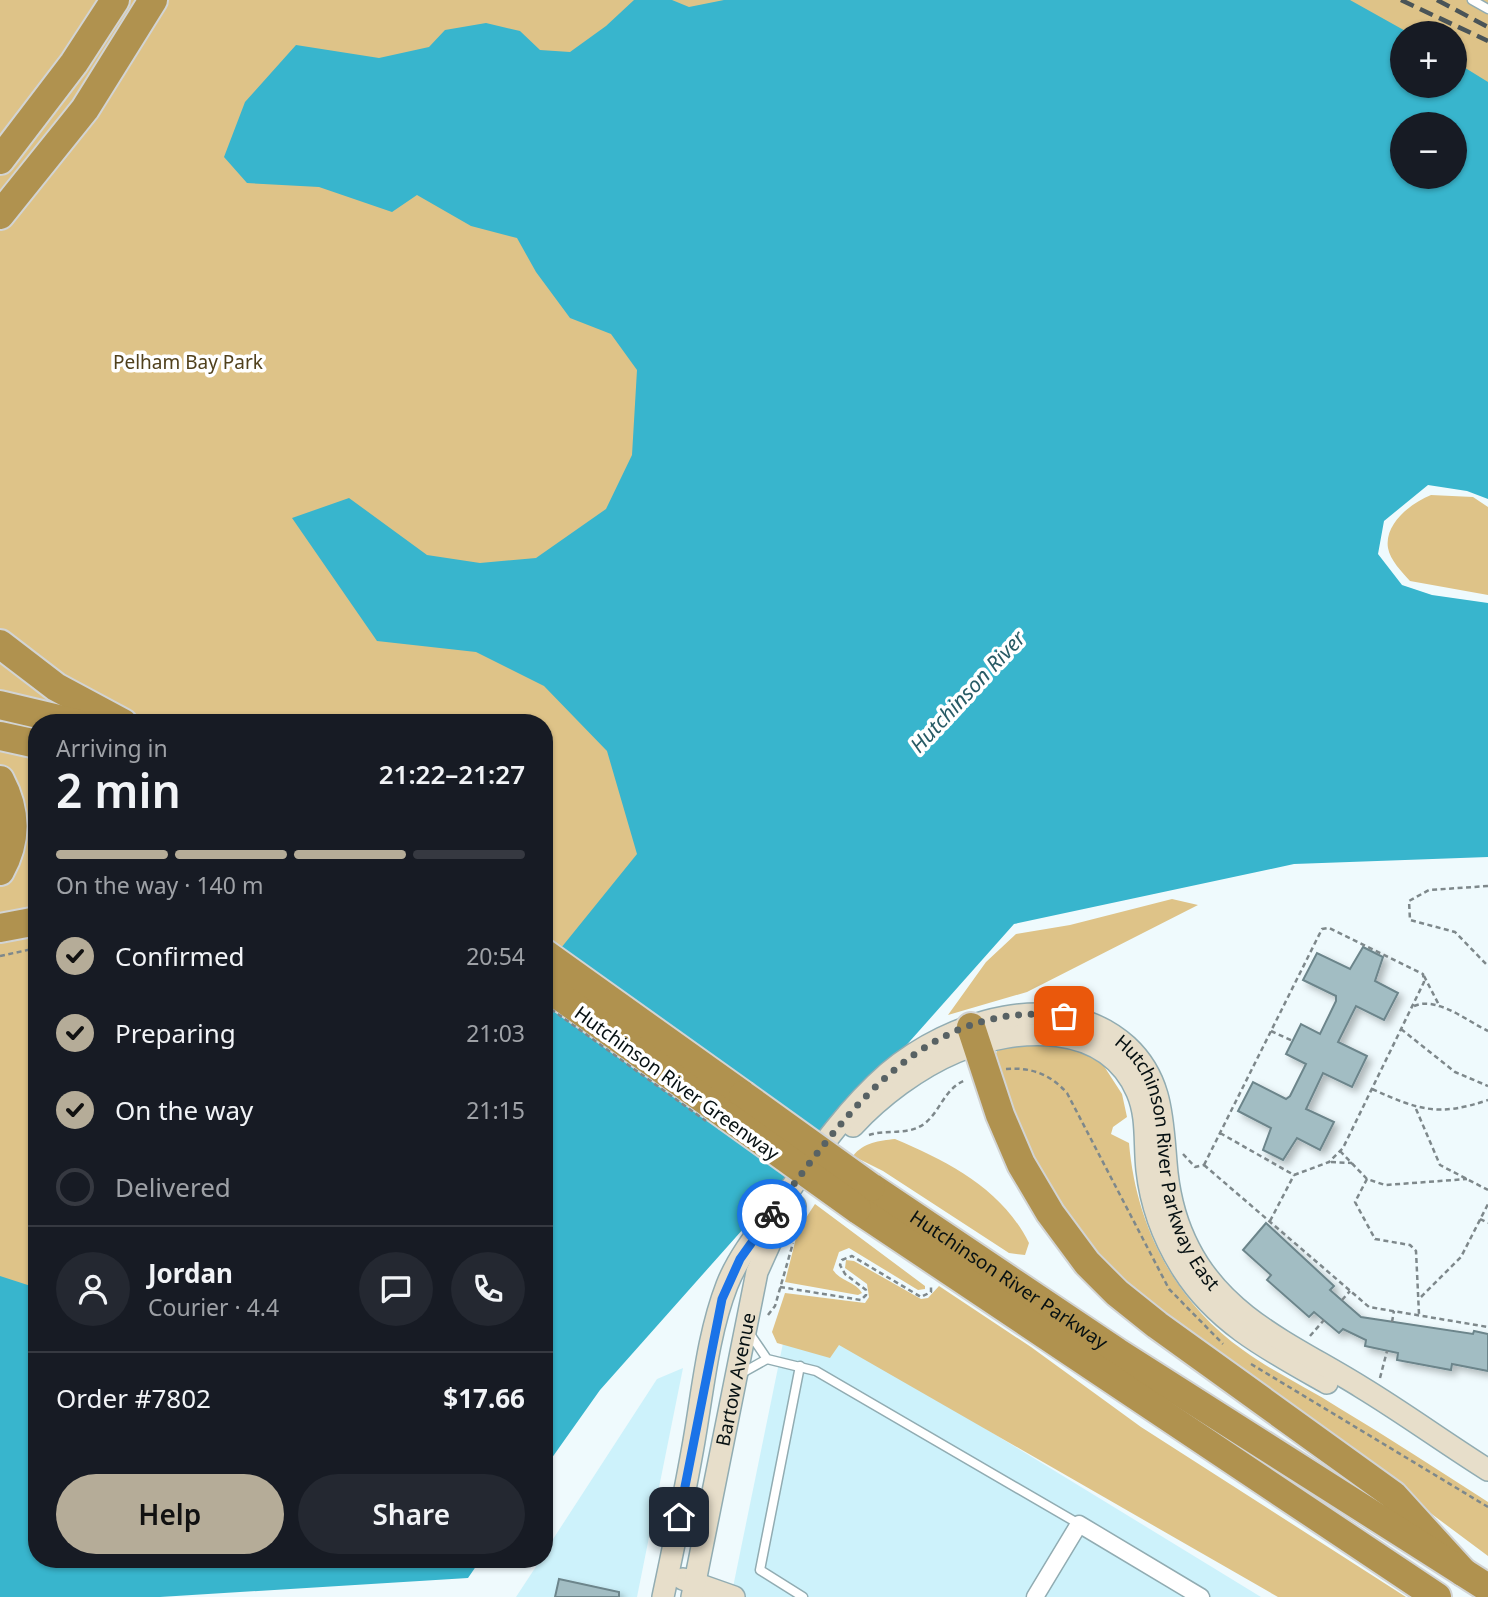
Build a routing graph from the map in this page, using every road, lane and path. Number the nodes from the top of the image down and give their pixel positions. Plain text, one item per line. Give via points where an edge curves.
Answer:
1 (115, 0) edge
2 (153, 0) edge
3 (1472, 0) edge
4 (1488, 9) edge
5 (0, 160) edge
6 (7, 206) edge
7 (0, 223) edge
8 (0, 644) edge
9 (0, 705) edge
10 (38, 714) edge
11 (106, 714) edge
12 (0, 736) edge
13 (28, 742) edge
14 (0, 780) edge
15 (0, 871) edge
16 (1488, 886) edge
17 (28, 923) edge
18 (0, 928) edge
19 (28, 950) edge
20 (0, 956) edge
21 (553, 960) edge
22 (1304, 964) junction
23 (1310, 966) dead end
24 (1488, 966) edge
25 (1423, 974) junction
26 (553, 991) edge
27 (1412, 1007) junction
28 (1440, 1007) junction
29 (553, 1011) edge
30 (1401, 1029) junction
31 (1271, 1031) junction
32 (1488, 1031) edge
33 (974, 1036) junction
34 (1293, 1041) dead end
35 (986, 1073) junction
36 (1488, 1086) edge
37 (1372, 1089) junction
38 (1240, 1094) junction
39 (1246, 1097) dead end
40 (1488, 1100) edge
41 (1416, 1109) junction
42 (712, 1126) dead end
43 (1220, 1133) junction
44 (865, 1137) dead end
45 (1340, 1151) junction
46 (1165, 1153) junction
47 (1329, 1162) junction
48 (1352, 1163) junction
49 (1204, 1165) junction
50 (810, 1173) junction
51 (1294, 1175) junction
52 (1367, 1179) junction
53 (1467, 1179) junction
54 (1488, 1190) edge
55 (864, 1198) junction
56 (1488, 1203) edge
57 (1480, 1219) junction
58 (1270, 1221) junction
59 (1488, 1223) edge
60 (771, 1241) junction
61 (793, 1242) dead end
62 (1153, 1257) dead end
63 (931, 1283) dead end
64 (780, 1287) junction
65 (1350, 1291) junction
66 (1421, 1297) junction
67 (1342, 1300) dead end
68 (1394, 1311) junction
69 (769, 1313) dead end
70 (1419, 1315) junction
71 (1324, 1320) dead end
72 (1392, 1322) dead end
73 (1488, 1327) edge
74 (1298, 1349) junction
75 (1387, 1351) dead end
76 (767, 1359) junction
77 (800, 1366) junction
78 (1376, 1397) junction
79 (1423, 1430) junction
80 (1488, 1470) edge
81 (716, 1475) junction
82 (1079, 1524) junction
83 (1463, 1572) junction
84 (668, 1575) junction
85 (1488, 1588) edge
86 (693, 1590) edge
87 (663, 1597) edge
88 (734, 1597) edge
89 (803, 1597) edge
90 (1035, 1597) edge
91 (1201, 1597) edge
92 (1437, 1597) edge

1 - 5 highway via 59,84
2 - 6 highway via 85,109
3 - 4 lane
6 - 7 highway
8 - 11 highway via 57,687
9 - 10 highway
12 - 13 highway
14 - 15 highway via 13,827
16 - 24 path via 1429,890 1409,901 1408,909 1410,920 1420,925 1455,932
17 - 18 highway
19 - 20 path
21 - 55 highway, Hutchinson River Parkway, bridge
22 - 23 path
22 - 25 path via 1322,929 1329,928
22 - 31 path
25 - 27 path
25 - 28 path
26 - 55 highway, Hutchinson River Parkway, bridge
27 - 28 path via 1426,1003
27 - 30 path
28 - 32 path
29 - 42 path, Hutchinson River Greenway, bridge
30 - 36 path via 1455,1072
30 - 37 path
31 - 34 path
31 - 38 path
33 - 35 highway
33 - 46 street, Hutchinson River Parkway East via 1014,1016 1039,1014 1076,1019 1107,1032 1133,1052 1154,1085 1162,1110
33 - 50 street, Hutchinson River Parkway East via 870,1109
33 - 79 street, Hutchinson River Parkway East via 1057,1034 1087,1042 1113,1059 1134,1086 1142,1107 1147,1169 1159,1222 1176,1259 1208,1304 1262,1346 1359,1401
35 - 44 path via 953,1086 936,1112 916,1128
35 - 62 path via 1027,1068 1054,1080 1067,1093
35 - 83 highway via 1008,1137 1028,1177 1063,1232 1101,1277 1157,1325 1393,1495
37 - 41 path
37 - 45 path
38 - 39 path
38 - 43 path
40 - 41 path via 1460,1110
41 - 53 path via 1440,1165
43 - 49 path
43 - 51 path
45 - 47 path
45 - 48 path
46 - 49 path via 1184,1154 1195,1167
46 - 74 street, Hutchinson River Parkway East via 1177,1219 1204,1274 1234,1308
47 - 48 path
47 - 51 path
48 - 52 path
49 - 58 path
50 - 60 street, Bartow Avenue
50 - 84 street, Bartow Avenue via 747,1248 724,1292
51 - 58 path
52 - 53 path via 1385,1185
52 - 66 path via 1355,1202 1375,1238 1410,1245 1416,1251
53 - 54 path
55 - 83 highway, Hutchinson River Parkway
55 - 92 highway, Hutchinson River Parkway
56 - 57 path
57 - 59 path
57 - 66 path via 1461,1257
58 - 65 path
60 - 76 lane via 749,1332
60 - 81 street, Bartow Avenue via 754,1285
61 - 64 path
63 - 64 path via 931,1292 921,1297 852,1256 840,1265 866,1290 861,1300
64 - 69 path
65 - 67 path
65 - 68 path via 1368,1307
66 - 70 path
68 - 70 path
68 - 72 path
70 - 73 path
71 - 74 path
74 - 78 street, Hutchinson River Parkway East
75 - 78 path
76 - 77 lane
76 - 81 lane via 742,1373
77 - 82 lane via 816,1371
77 - 89 lane via 760,1570
78 - 79 street, Hutchinson River Parkway East
79 - 80 street, Hutchinson River Parkway East
81 - 86 street, Bartow Avenue
82 - 90 street
82 - 91 street
83 - 85 highway, Hutchinson River Parkway
84 - 86 street
84 - 87 street, Bartow Avenue
86 - 88 street

